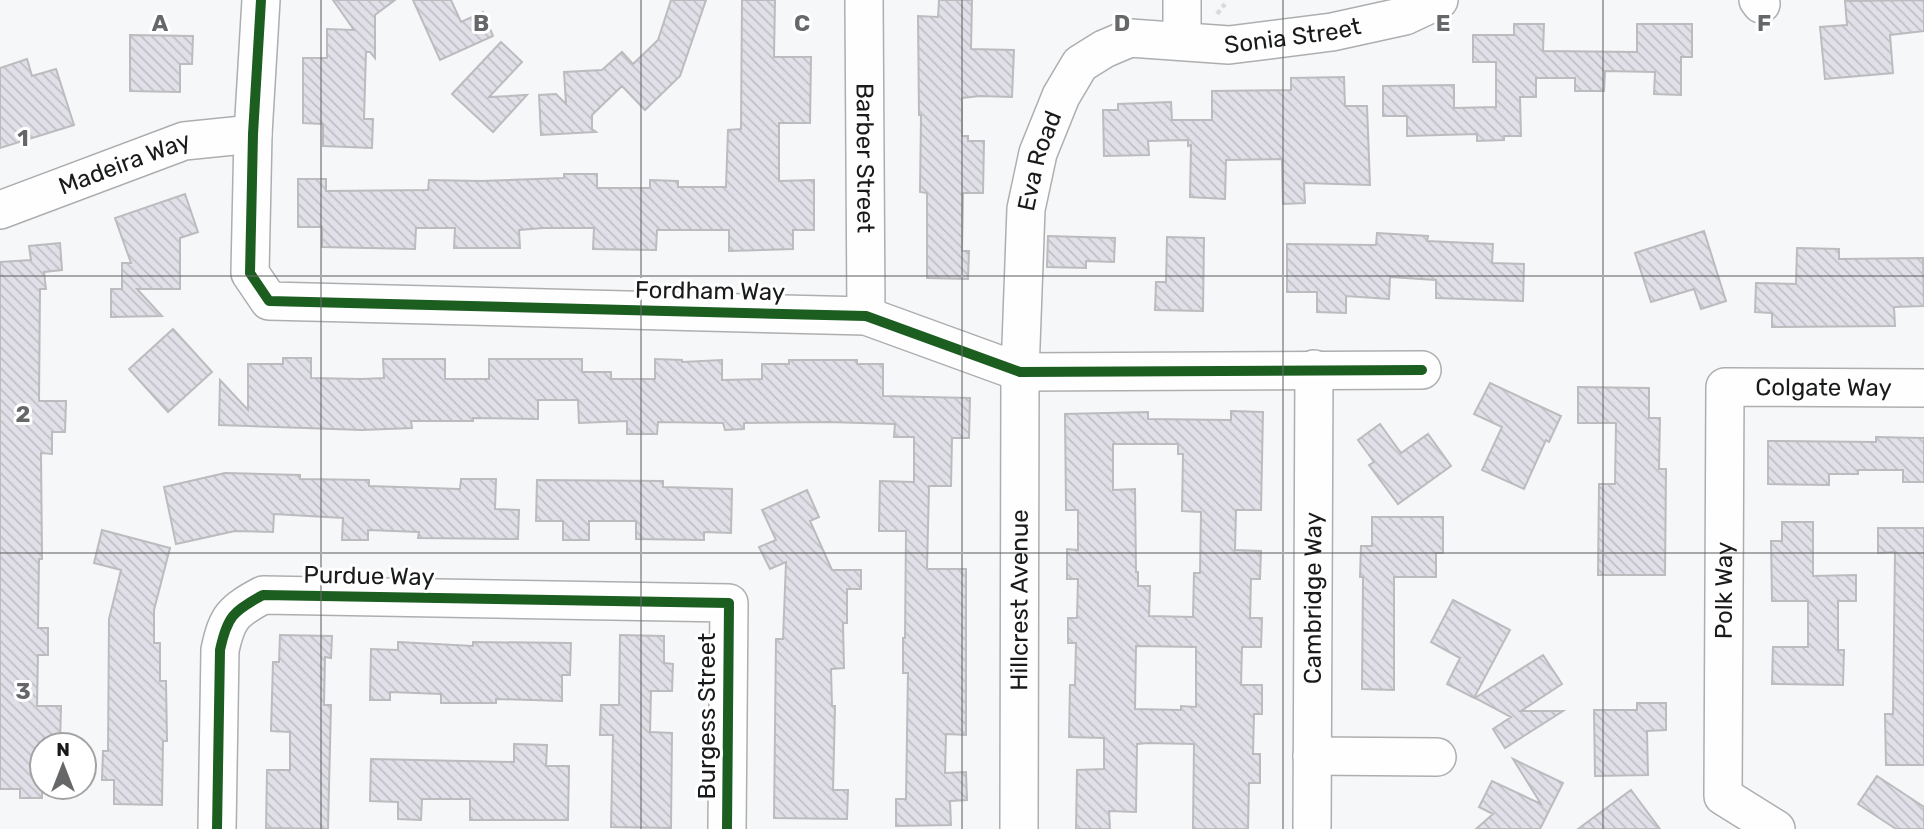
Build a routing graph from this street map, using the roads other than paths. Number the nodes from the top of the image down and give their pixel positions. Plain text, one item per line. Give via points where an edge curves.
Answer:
1 (261, 0) edge
2 (864, 0) edge
3 (1182, 0) edge
4 (1439, 0) edge
5 (1182, 40) junction
6 (253, 134) junction
7 (0, 210) edge
8 (866, 316) junction
9 (1314, 369) junction
10 (1422, 370) dead end
11 (1020, 372) junction
12 (1724, 387) joint
13 (1924, 388) edge
14 (729, 603) joint
15 (1312, 756) junction
16 (1437, 757) dead end
17 (217, 829) edge
18 (727, 829) edge
19 (1019, 829) edge
20 (1312, 829) edge
21 (1776, 829) edge

1 - 6 street
2 - 8 street, Barber Street
3 - 5 street
4 - 5 street, Sonia Street via 1405,16 1332,32 1229,45
5 - 11 street, Eva Road via 1130,38 1104,49 1080,64 1061,96 1038,153 1027,209
6 - 7 street, Madeira Way via 184,141
6 - 8 street, Fordham Way via 250,273 269,301
8 - 11 street, Fordham Way
9 - 10 street, Fordham Way
9 - 11 street, Fordham Way
9 - 15 street, Cambridge Way
11 - 19 street, Hillcrest Avenue
12 - 13 street, Colgate Way
12 - 21 street, Polk Way via 1723,796
14 - 17 street, Purdue Way via 263,595 232,616 225,625 220,650
14 - 18 street, Burgess Street
15 - 16 street
15 - 20 street, Cambridge Way

